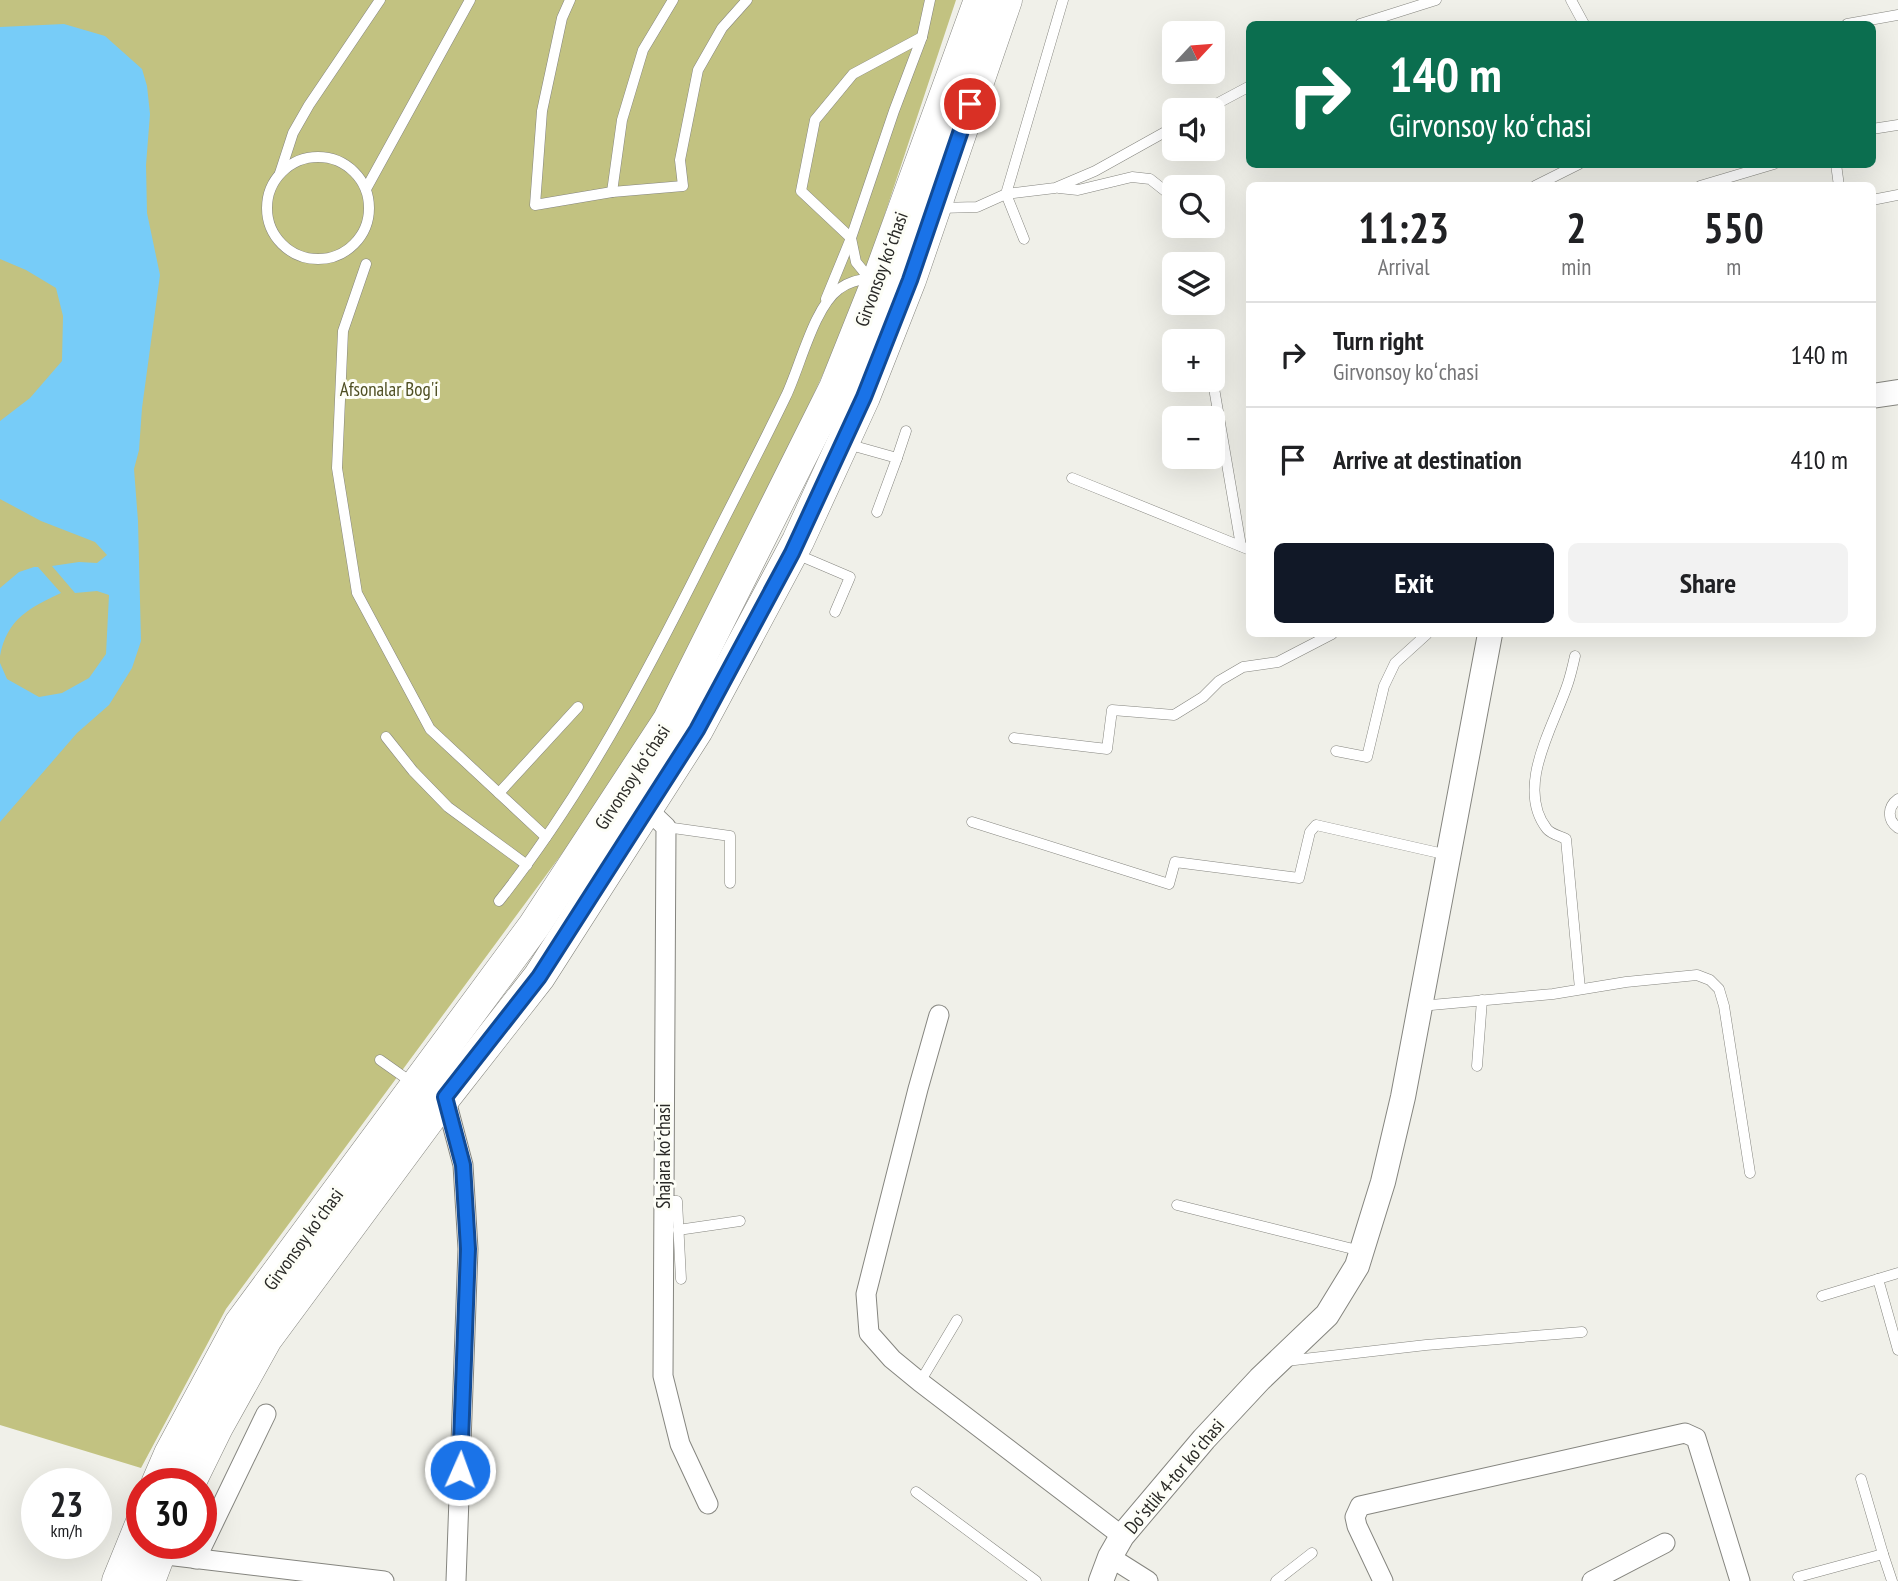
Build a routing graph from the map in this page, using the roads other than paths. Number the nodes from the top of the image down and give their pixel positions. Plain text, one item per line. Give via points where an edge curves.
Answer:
1 (380, 0) edge
2 (470, 0) edge
3 (570, 0) edge
4 (673, 0) edge
5 (747, 0) edge
6 (930, 0) edge
7 (980, 0) edge
8 (1006, 0) edge
9 (1063, 0) edge
10 (1436, 0) edge
11 (1571, 0) edge
12 (1898, 15) edge
13 (1370, 21) edge
14 (1582, 21) edge
15 (1864, 21) edge
16 (922, 37) junction
17 (1246, 88) edge
18 (1225, 99) edge
19 (1898, 120) edge
20 (1876, 128) edge
21 (1162, 134) edge
22 (1571, 168) edge
23 (1761, 168) edge
24 (280, 173) junction
25 (1543, 182) edge
26 (1713, 182) edge
27 (1055, 188) junction
28 (1162, 188) edge
29 (366, 189) junction
30 (612, 192) junction
31 (1006, 194) junction
32 (1898, 195) edge
33 (1876, 199) edge
34 (920, 204) junction
35 (851, 238) junction
36 (1024, 239) dead end
37 (366, 264) dead end
38 (874, 278) junction
39 (910, 280) junction
40 (825, 303) junction
41 (1215, 392) edge
42 (1898, 392) edge
43 (1876, 395) edge
44 (906, 431) dead end
45 (843, 443) junction
46 (897, 458) junction
47 (1072, 478) dead end
48 (877, 512) dead end
49 (1245, 548) edge
50 (792, 553) junction
51 (835, 612) dead end
52 (1326, 637) edge
53 (1424, 637) edge
54 (1489, 637) edge
55 (1575, 656) dead end
56 (578, 707) dead end
57 (386, 737) dead end
58 (1014, 738) dead end
59 (1336, 751) dead end
60 (499, 793) junction
61 (1898, 799) edge
62 (656, 818) junction
63 (972, 822) dead end
64 (1898, 828) edge
65 (546, 837) junction
66 (1448, 855) junction
67 (527, 865) junction
68 (730, 883) dead end
69 (499, 901) dead end
70 (1580, 989) junction
71 (1482, 1000) junction
72 (1420, 1006) junction
73 (939, 1015) dead end
74 (380, 1060) dead end
75 (1477, 1066) dead end
76 (416, 1085) junction
77 (445, 1097) junction
78 (1750, 1173) dead end
79 (663, 1201) junction
80 (1178, 1205) dead end
81 (740, 1221) dead end
82 (678, 1230) junction
83 (1362, 1251) junction
84 (1898, 1273) edge
85 (681, 1279) dead end
86 (1878, 1279) junction
87 (1822, 1296) dead end
88 (957, 1320) dead end
89 (1582, 1332) dead end
90 (245, 1345) junction
91 (1898, 1350) edge
92 (1278, 1361) junction
93 (920, 1382) junction
94 (266, 1414) dead end
95 (164, 1468) edge
96 (195, 1468) edge
97 (1861, 1479) dead end
98 (916, 1492) dead end
99 (708, 1504) dead end
100 (217, 1516) edge
101 (1665, 1543) dead end
102 (1116, 1547) junction
103 (1312, 1553) dead end
104 (1883, 1554) junction
105 (127, 1559) edge
106 (196, 1559) joint
107 (157, 1560) edge
108 (1798, 1577) dead end
109 (118, 1581) edge
110 (384, 1581) edge
111 (456, 1581) edge
112 (1037, 1581) edge
113 (1101, 1581) edge
114 (1148, 1581) edge
115 (1276, 1581) edge
116 (1383, 1581) edge
117 (1592, 1581) edge
118 (1740, 1581) edge
119 (1892, 1581) edge

1 - 24 lane via 309,105 293,133
2 - 29 lane
3 - 30 lane via 542,111 535,205
4 - 30 lane via 643,50 622,120
5 - 30 lane via 722,28 698,70 680,160 683,186
6 - 16 lane
7 - 34 main road, Girvonsoy koʻchasi
8 - 34 main road, Girvonsoy koʻchasi
9 - 31 lane
10 - 13 lane
11 - 14 lane
12 - 15 lane
16 - 35 lane
16 - 35 lane via 853,75 815,120 801,191
17 - 18 lane
19 - 20 lane
21 - 27 lane via 1095,172
22 - 25 lane
23 - 26 lane
24 - 29 lane via 305,158 320,156 348,166
24 - 29 lane via 267,205 271,227 294,253 315,259 338,255 356,242 368,222
27 - 28 lane via 1078,190 1132,177 1150,179
27 - 31 lane
31 - 34 lane via 977,207
31 - 36 lane
32 - 33 lane
34 - 38 main road, Girvonsoy koʻchasi
34 - 39 main road, Girvonsoy koʻchasi
35 - 38 lane via 856,262
35 - 40 lane
37 - 60 lane via 343,331 337,468 356,593 430,729
38 - 39 main road
38 - 40 lane via 851,282
38 - 76 main road, Girvonsoy koʻchasi via 835,388 669,720 534,926
39 - 45 main road, Girvonsoy koʻchasi
40 - 65 lane via 787,394 652,664 597,761
41 - 49 lane
42 - 43 street
44 - 46 lane
45 - 46 lane
45 - 50 main road, Girvonsoy koʻchasi
46 - 48 lane
47 - 49 lane
50 - 51 lane via 850,577
50 - 62 main road, Girvonsoy koʻchasi via 697,730
52 - 58 lane via 1278,662 1243,667 1174,715 1112,710 1107,749
53 - 59 lane via 1389,674 1367,757
54 - 66 street, Doʻstlik 4-tor koʻchasi
55 - 70 lane via 1536,771 1536,809 1548,831 1566,839
56 - 60 lane
57 - 67 lane via 448,807
60 - 65 lane
61 - 64 lane via 1889,814
62 - 68 lane via 730,836
62 - 77 main road, Girvonsoy koʻchasi
62 - 79 street, Shajara koʻchasi
63 - 66 lane via 1169,884 1175,862 1299,878 1310,832 1316,825
65 - 67 lane
66 - 72 street, Doʻstlik 4-tor koʻchasi
67 - 69 lane
70 - 71 lane
70 - 78 lane via 1697,975 1719,989
71 - 72 lane
71 - 75 lane
72 - 83 street, Doʻstlik 4-tor koʻchasi via 1391,1145
73 - 93 street via 866,1294 869,1333
74 - 76 lane
76 - 90 main road, Girvonsoy koʻchasi
77 - 90 main road, Girvonsoy koʻchasi
77 - 111 street via 463,1165 468,1249
79 - 82 lane via 677,1201
79 - 99 street, Shajara koʻchasi via 663,1376 680,1444
80 - 83 lane
81 - 82 lane
82 - 85 lane
83 - 92 street, Doʻstlik 4-tor koʻchasi via 1327,1315
84 - 86 lane
86 - 87 lane
86 - 91 lane
88 - 93 lane
89 - 92 lane
90 - 95 main road, Girvonsoy koʻchasi
90 - 96 main road, Girvonsoy koʻchasi
92 - 102 street, Doʻstlik 4-tor koʻchasi via 1204,1439
93 - 102 street
94 - 100 street
97 - 104 lane
98 - 112 lane
101 - 117 street
102 - 113 street, Doʻstlik 4-tor koʻchasi
102 - 114 street
103 - 115 lane
104 - 108 lane
104 - 119 lane
105 - 109 main road
106 - 107 street
106 - 110 street
116 - 118 street via 1356,1526 1354,1517 1360,1506 1685,1433 1696,1438

